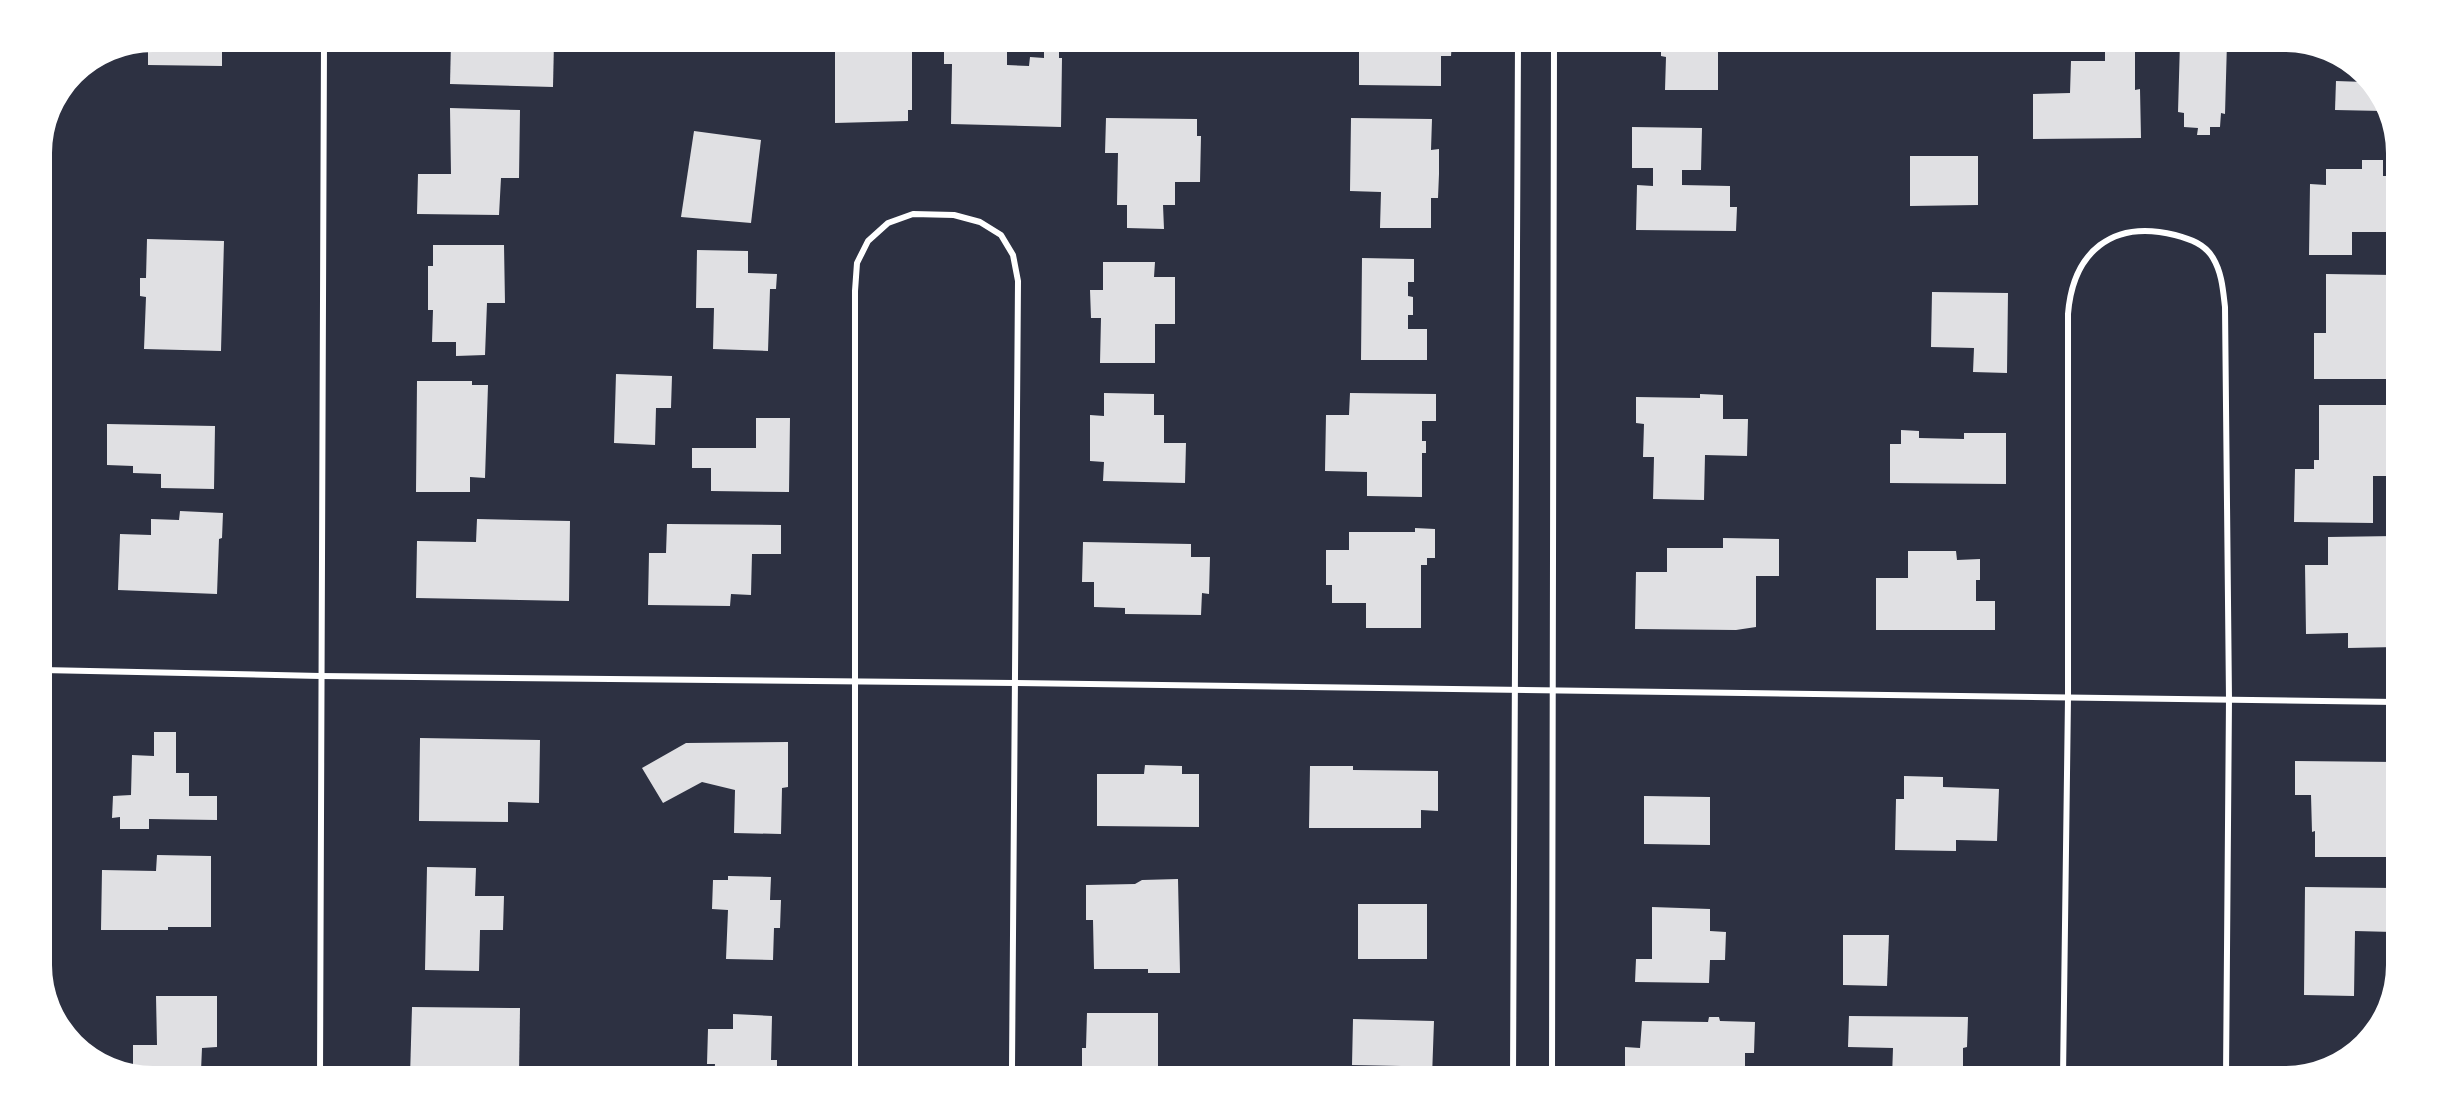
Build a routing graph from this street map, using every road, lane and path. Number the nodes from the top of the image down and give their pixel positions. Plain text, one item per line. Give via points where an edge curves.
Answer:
1 (324, 52) edge
2 (1518, 52) edge
3 (1554, 52) edge
4 (53, 670) edge
5 (320, 676) junction
6 (855, 681) junction
7 (1015, 683) junction
8 (1515, 689) junction
9 (1553, 690) junction
10 (2068, 698) junction
11 (2229, 699) junction
12 (2386, 702) edge
13 (320, 1066) edge
14 (855, 1066) edge
15 (1010, 1066) edge
16 (1513, 1066) edge
17 (1552, 1066) edge
18 (2062, 1066) edge
19 (2226, 1066) edge

1 - 5 street
2 - 8 street
3 - 9 street
4 - 5 street
5 - 6 street
5 - 13 street
6 - 7 street
6 - 7 street via 857,263 868,241 888,223 913,214 954,215 980,222 1001,235 1013,255 1017,281
6 - 14 street
7 - 8 street
7 - 15 street
8 - 9 street
8 - 16 street
9 - 10 street
9 - 17 street
10 - 11 street
10 - 11 street via 2070,293 2077,272 2105,240 2147,231 2202,245 2213,257 2222,278
10 - 18 street
11 - 12 street
11 - 19 street

